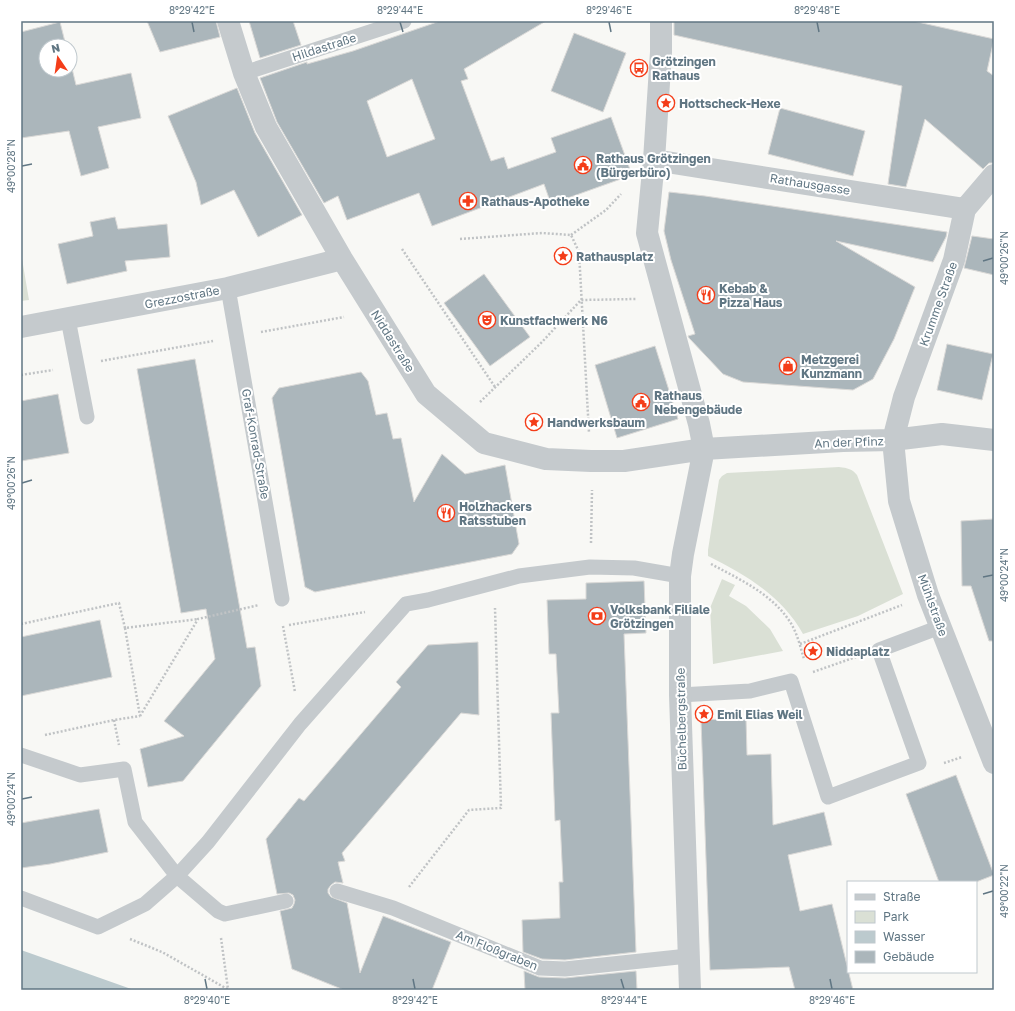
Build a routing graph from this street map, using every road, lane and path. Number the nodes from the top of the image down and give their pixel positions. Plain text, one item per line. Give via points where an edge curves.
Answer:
1 (228, 21) edge
2 (404, 21) edge
3 (661, 21) edge
4 (244, 73) junction
5 (654, 160) junction
6 (994, 175) edge
7 (622, 193) dead end
8 (965, 209) junction
9 (571, 235) junction
10 (460, 239) dead end
11 (402, 249) dead end
12 (342, 259) junction
13 (228, 288) junction
14 (664, 299) junction
15 (581, 300) junction
16 (374, 311) junction
17 (68, 319) junction
18 (21, 327) edge
19 (238, 337) junction
20 (584, 360) dead end
21 (77, 366) junction
22 (21, 376) edge
23 (495, 387) junction
24 (87, 417) dead end
25 (459, 422) junction
26 (893, 440) junction
27 (994, 440) edge
28 (704, 450) junction
29 (683, 554) junction
30 (680, 576) junction
31 (494, 584) junction
32 (928, 596) junction
33 (282, 599) junction
34 (406, 604) junction
35 (198, 619) junction
36 (21, 624) edge
37 (283, 626) junction
38 (940, 627) junction
39 (125, 628) junction
40 (800, 644) junction
41 (878, 650) junction
42 (808, 673) junction
43 (791, 681) junction
44 (680, 695) junction
45 (140, 716) junction
46 (300, 724) junction
47 (990, 743) edge
48 (24, 757) edge
49 (919, 763) junction
50 (177, 876) junction
51 (336, 891) dead end
52 (21, 898) edge
53 (286, 901) dead end
54 (393, 908) junction
55 (218, 911) junction
56 (98, 927) junction
57 (688, 956) junction
58 (229, 990) edge
59 (690, 990) edge

1 - 4 street, Niddastraße
2 - 4 lane, Hildastraße
3 - 5 street
4 - 12 street, Niddastraße via 266,127
5 - 8 street, Rathausgasse
5 - 14 street via 647,233
6 - 8 street, Krumme Straße
7 - 9 path via 606,210
8 - 26 street, Krumme Straße via 954,260 904,397
9 - 10 path via 542,233
9 - 15 path via 579,252
11 - 23 path
12 - 13 street, Grezzostraße
12 - 16 street, Niddastraße
13 - 17 street, Grezzostraße
13 - 19 lane, Graf-Konrad-Straße
14 - 15 path
14 - 28 street via 700,424
15 - 20 path
15 - 23 path
16 - 19 path
16 - 25 street, Niddastraße via 426,394
17 - 18 street, Grezzostraße
17 - 21 lane
19 - 21 path
19 - 33 lane, Graf-Konrad-Straße
21 - 22 path
21 - 24 lane
23 - 25 path
25 - 28 street, Niddastraße via 484,443 546,459 624,460
26 - 27 street, An der Pfinz via 942,434
26 - 28 street, An der Pfinz
26 - 32 street, Mühlstraße via 899,501
28 - 29 street, Büchelbergstraße
29 - 30 street, Büchelbergstraße
29 - 40 path via 709,563 769,598 788,619
30 - 31 lane via 634,568 590,567 519,576
30 - 44 street, Büchelbergstraße
31 - 34 lane
31 - 54 path via 501,808 469,810
32 - 38 street, Mühlstraße
32 - 40 path
33 - 35 path
33 - 37 path
34 - 37 path
34 - 46 lane
35 - 39 path
35 - 45 path
36 - 39 path via 119,603
37 - 46 path
38 - 41 lane
38 - 47 street, Mühlstraße
39 - 45 path
40 - 42 path
41 - 42 path
41 - 49 lane
42 - 43 path
43 - 44 lane via 750,690
43 - 49 lane via 828,798
44 - 57 street, Büchelbergstraße
45 - 48 path via 36,737
46 - 50 lane via 208,842
47 - 49 path via 939,764
48 - 50 lane via 80,775 124,769 135,822
50 - 55 lane
50 - 56 lane via 145,904
51 - 54 lane, Am Floßgraben
52 - 56 lane
53 - 55 lane via 225,914
54 - 57 lane, Am Floßgraben via 540,968 565,969
55 - 58 path
56 - 58 path via 162,952
57 - 59 street, Büchelbergstraße

